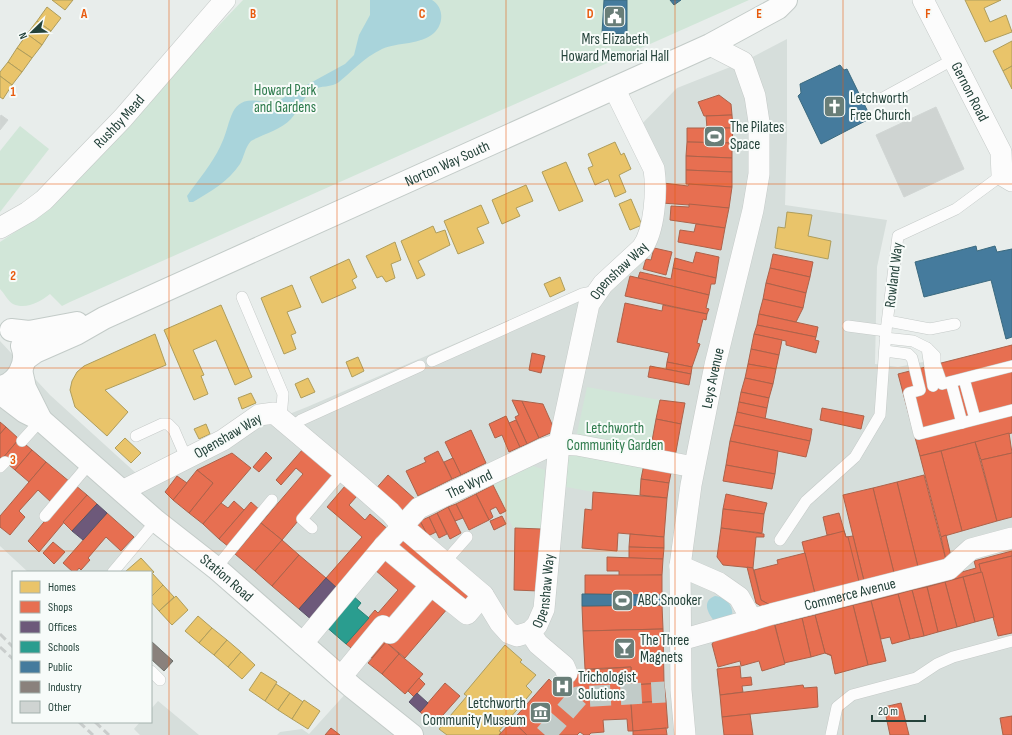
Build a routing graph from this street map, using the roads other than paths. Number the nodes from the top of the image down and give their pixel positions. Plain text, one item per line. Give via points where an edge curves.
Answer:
1 (225, 0) edge
2 (786, 0) edge
3 (924, 0) edge
4 (710, 45) junction
5 (954, 59) junction
6 (614, 88) junction
7 (881, 99) dead end
8 (1007, 178) edge
9 (0, 228) edge
10 (598, 291) junction
11 (242, 297) dead end
12 (104, 318) junction
13 (955, 324) dead end
14 (3, 326) edge
15 (848, 326) dead end
16 (886, 330) junction
17 (885, 351) junction
18 (432, 361) dead end
19 (23, 365) junction
20 (420, 366) dead end
21 (1012, 366) edge
22 (964, 378) junction
23 (942, 384) junction
24 (0, 387) edge
25 (920, 390) junction
26 (0, 393) edge
27 (1012, 410) edge
28 (41, 420) junction
29 (975, 420) junction
30 (286, 423) junction
31 (962, 423) junction
32 (136, 436) dead end
33 (22, 441) dead end
34 (559, 444) junction
35 (187, 460) junction
36 (90, 463) junction
37 (694, 466) junction
38 (343, 472) junction
39 (122, 491) junction
40 (272, 500) dead end
41 (45, 516) dead end
42 (156, 521) junction
43 (402, 526) junction
44 (312, 528) dead end
45 (467, 537) dead end
46 (1012, 538) edge
47 (780, 540) dead end
48 (384, 546) junction
49 (445, 562) junction
50 (680, 566) junction
51 (216, 568) junction
52 (114, 571) edge
53 (431, 585) junction
54 (483, 595) junction
55 (752, 620) junction
56 (530, 632) junction
57 (681, 640) junction
58 (1011, 641) edge
59 (302, 644) junction
60 (152, 673) edge
61 (567, 673) dead end
62 (341, 677) junction
63 (160, 680) dead end
64 (409, 734) edge
65 (685, 735) edge
66 (831, 735) edge

1 - 9 street, Rushby Mead via 123,118 44,200
2 - 4 street, Norton Way South via 778,8
3 - 5 street, Gernon Road
4 - 6 street, Norton Way South
4 - 37 street, Leys Avenue via 743,62 755,96 760,148 753,210 715,365
5 - 7 lane
5 - 8 street, Gernon Road via 1001,152
6 - 10 street, Openshaw Way via 654,168 655,180 648,241
6 - 12 street, Norton Way South
8 - 16 lane, Rowland Way via 956,209 898,236
10 - 18 lane via 582,294
10 - 34 street, Openshaw Way via 589,304
11 - 30 lane via 283,394
12 - 14 street, Norton Way South via 29,332
12 - 19 street, Norton Way South via 35,352
13 - 16 lane via 930,329
14 - 19 street, Station Road via 19,338 24,349
15 - 16 lane
16 - 17 lane
16 - 23 lane via 927,348
17 - 25 lane via 908,354 912,358
17 - 47 lane via 880,415 855,457 806,501
19 - 24 street, Norton Way South via 14,380
19 - 28 street, Station Road via 25,388
20 - 30 lane via 301,420
21 - 22 lane
22 - 23 lane
22 - 29 lane
23 - 25 lane
23 - 31 lane
25 - 31 lane via 909,393 919,434
26 - 28 street, Station Road via 25,412
27 - 29 lane
28 - 33 lane
28 - 36 street, Station Road
29 - 31 lane
30 - 35 street, Openshaw Way via 274,413 259,415 223,440
30 - 38 street, Openshaw Way
32 - 35 lane via 162,424 168,424 174,430
34 - 37 street, The Wynd
34 - 43 street, The Wynd via 543,449 419,508
34 - 56 street, Openshaw Way via 544,609 537,625
35 - 39 street, Openshaw Way
36 - 39 street, Station Road
36 - 41 lane
37 - 50 street, Leys Avenue
38 - 43 street, Openshaw Way via 390,512
38 - 44 lane via 302,520
39 - 42 street, Station Road
40 - 51 lane
42 - 51 street, Station Road
42 - 52 lane
43 - 48 street, The Wynd
43 - 49 street, Openshaw Way
45 - 49 lane
46 - 55 street, Commerce Avenue via 971,549 949,569
48 - 53 street
48 - 59 street, The Wynd
49 - 54 street, Openshaw Way
50 - 55 street via 719,583 739,597
50 - 57 street, Leys Avenue
51 - 59 street, Station Road
53 - 54 street via 467,614
53 - 62 street via 390,633 383,626
54 - 56 street, Openshaw Way via 509,633 517,636
55 - 57 street, Commerce Avenue
56 - 61 street via 538,644 564,666
57 - 65 street, Leys Avenue via 673,691
58 - 66 lane via 953,657 916,678 852,695 837,707
59 - 62 street, Station Road
60 - 63 lane
62 - 64 street, Station Road

